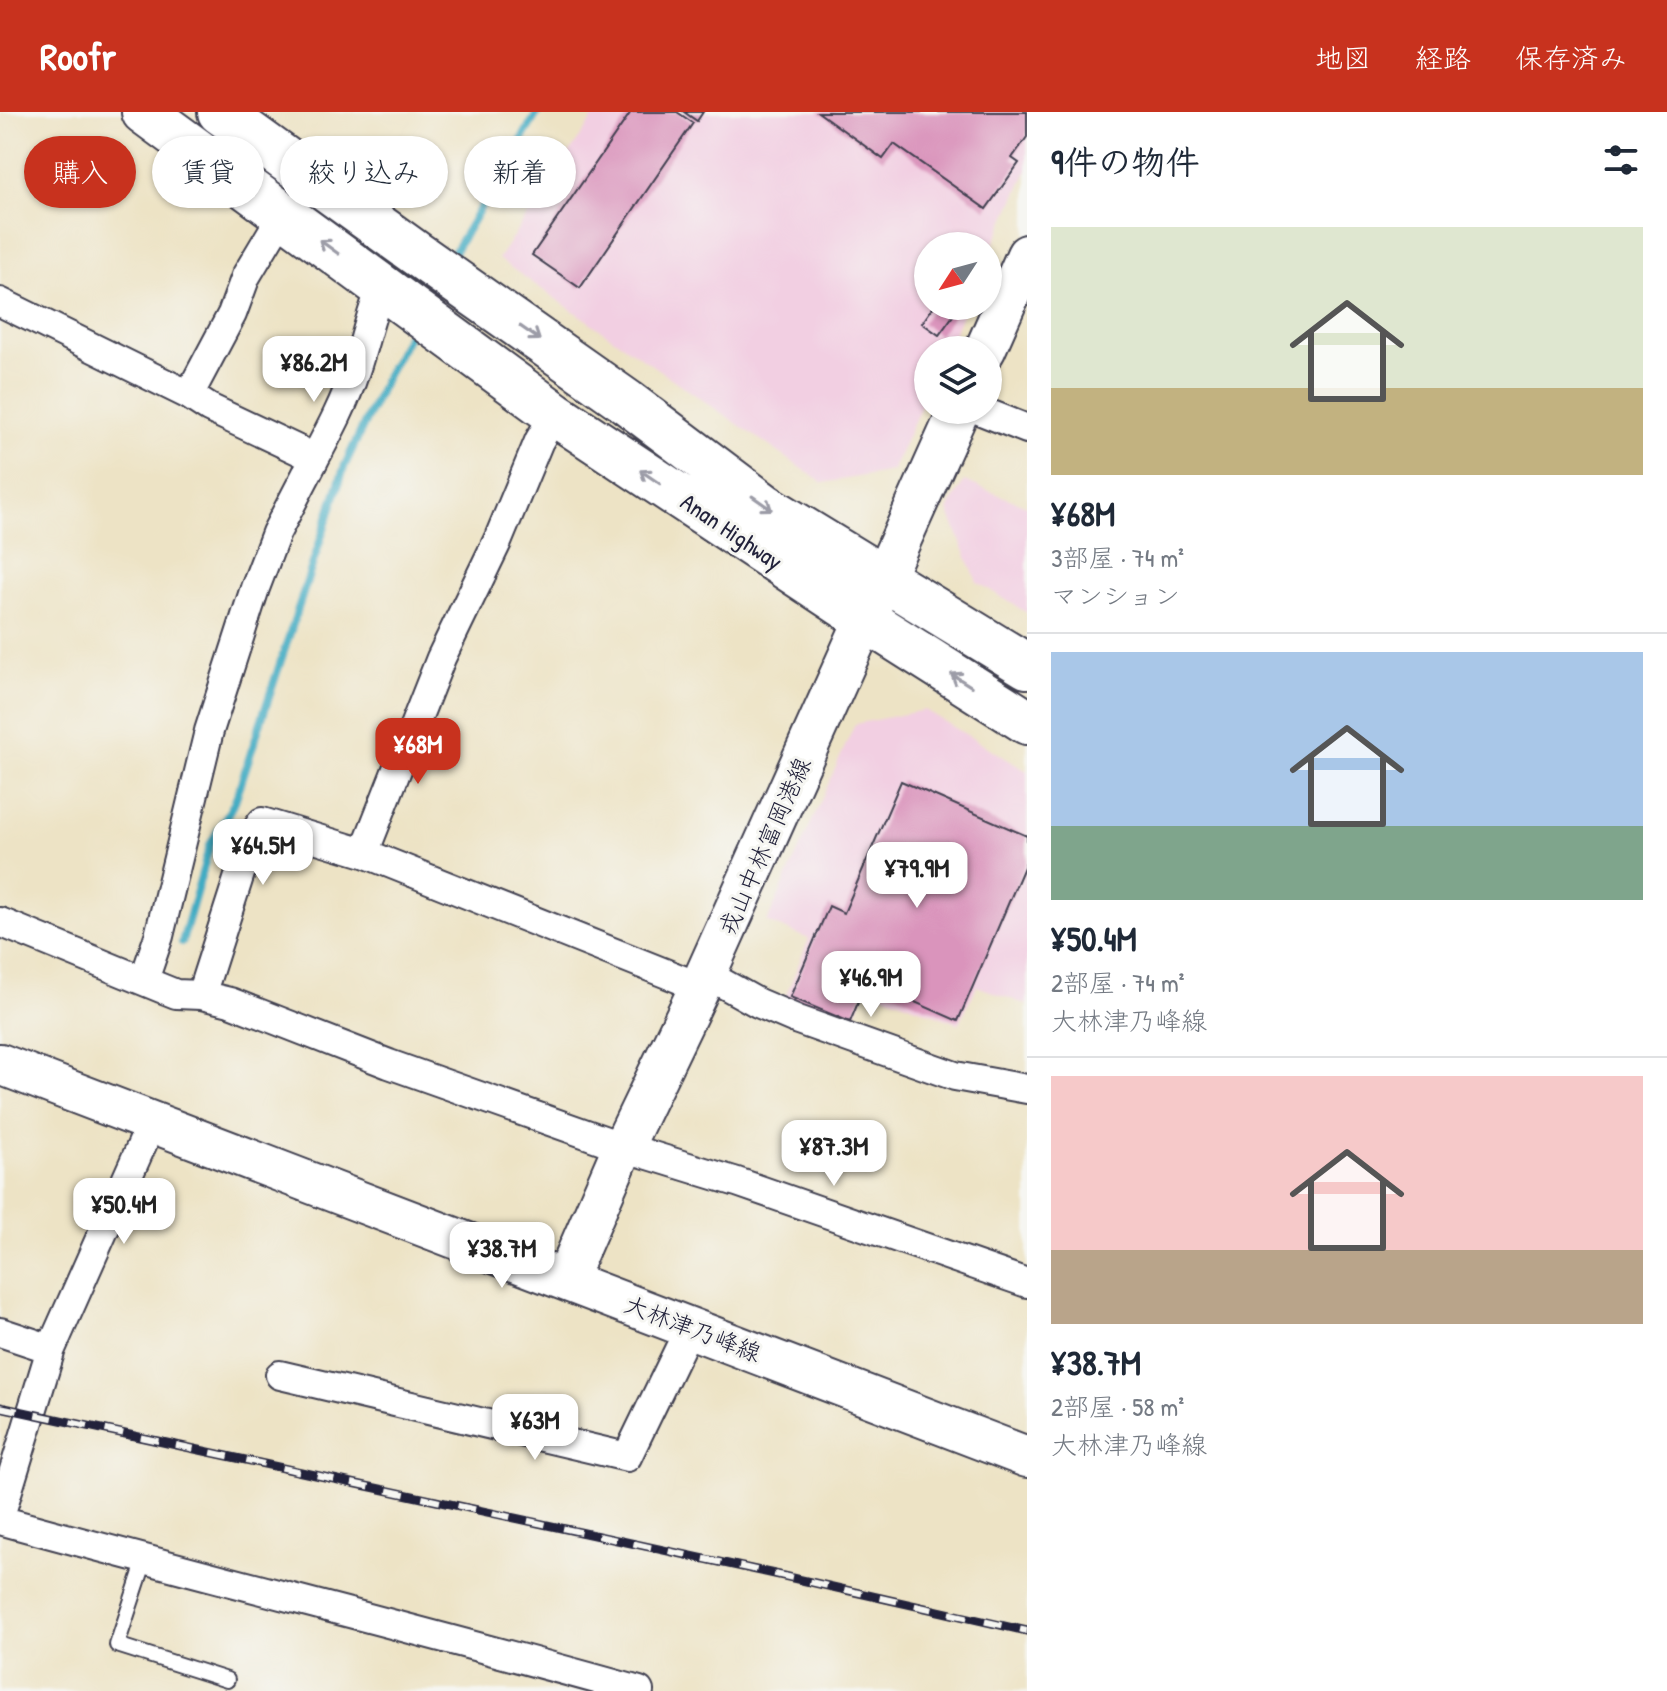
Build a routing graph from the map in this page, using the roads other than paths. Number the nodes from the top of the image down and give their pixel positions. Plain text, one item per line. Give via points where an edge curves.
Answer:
1 (144, 112) edge
2 (220, 112) edge
3 (283, 214) junction
4 (1027, 255) edge
5 (387, 290) junction
6 (0, 302) edge
7 (991, 336) edge
8 (189, 395) junction
9 (555, 414) junction
10 (1002, 419) edge
11 (953, 424) edge
12 (1027, 429) edge
13 (315, 458) junction
14 (883, 578) junction
15 (866, 620) junction
16 (1027, 666) edge
17 (1027, 722) edge
18 (364, 853) junction
19 (0, 922) edge
20 (144, 980) junction
21 (703, 980) junction
22 (201, 995) junction
23 (0, 1064) edge
24 (1027, 1089) edge
25 (152, 1122) junction
26 (623, 1147) junction
27 (566, 1279) junction
28 (1027, 1283) edge
29 (690, 1327) junction
30 (0, 1332) edge
31 (51, 1349) junction
32 (280, 1375) dead end
33 (1027, 1457) edge
34 (0, 1518) edge
35 (145, 1560) junction
36 (227, 1680) dead end
37 (625, 1689) edge

1 - 3 highway
2 -> 14 highway, Anan Highway via 765,506
5 -> 3 highway
3 - 8 street via 246,276
4 - 7 main road
5 - 9 highway, Anan Highway
5 - 13 street via 366,327 355,372
6 - 8 street
8 - 13 street
15 -> 9 highway, Anan Highway
9 - 18 street via 441,658
10 - 12 street
11 - 14 main road, 戎山中林富岡港線
13 - 20 street via 255,588 209,731
14 - 15 main road, 戎山中林富岡港線
14 - 16 highway, Anan Highway
17 -> 15 highway, Anan Highway
15 - 21 main road, 戎山中林富岡港線
18 - 21 street
18 - 22 street via 262,822 252,836
19 - 20 street
20 - 22 street via 176,994
21 - 24 street via 955,1076
21 - 26 main road, 戎山中林富岡港線
22 - 26 street
23 - 25 main road, 大林津乃峰線
25 - 27 main road, 大林津乃峰線
25 - 31 street
26 - 27 main road, 戎山中林富岡港線
26 - 28 street
27 - 29 main road, 大林津乃峰線
29 - 32 street via 627,1457
29 - 33 main road, 大林津乃峰線
30 - 31 street
31 - 34 street
34 - 35 street
35 - 36 lane via 117,1645
35 - 37 street via 420,1629

